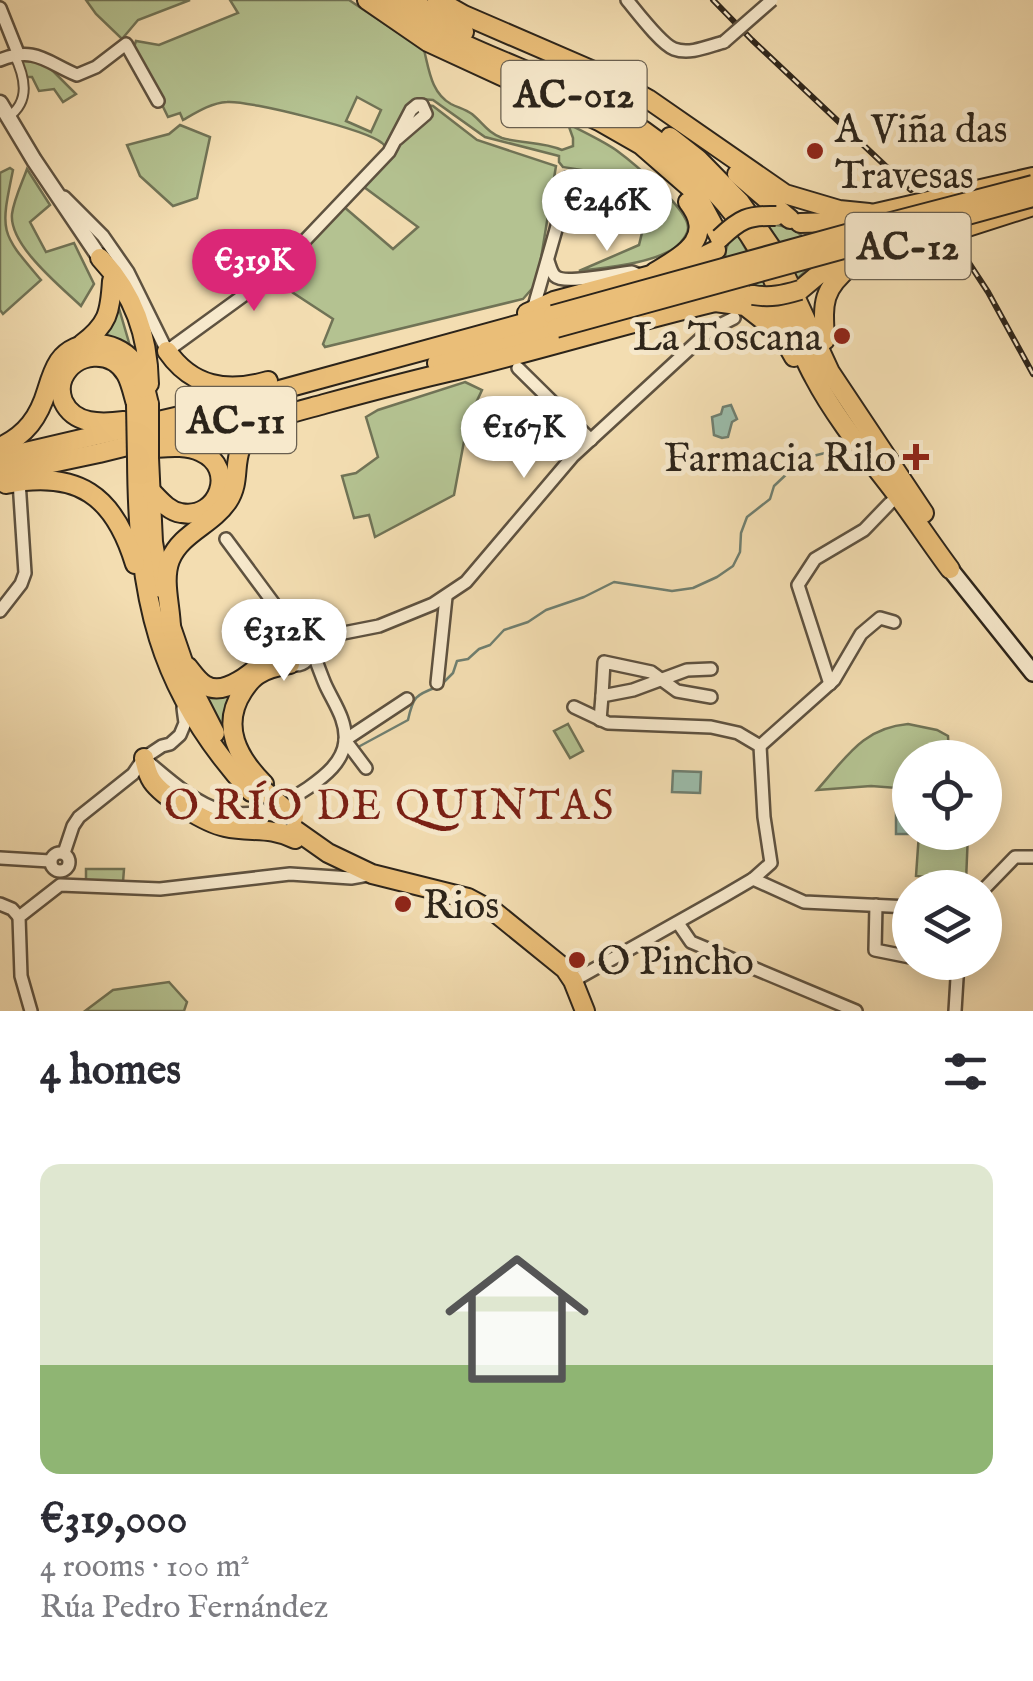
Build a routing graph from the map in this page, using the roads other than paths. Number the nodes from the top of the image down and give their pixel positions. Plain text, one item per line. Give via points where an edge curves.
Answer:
1 (367, 0) edge
2 (387, 0) edge
3 (408, 0) edge
4 (437, 0) edge
5 (460, 0) edge
6 (628, 0) edge
7 (772, 0) edge
8 (0, 8) edge
9 (16, 53) junction
10 (562, 58) junction
11 (0, 60) edge
12 (158, 101) dead end
13 (0, 102) edge
14 (8, 117) junction
15 (599, 121) junction
16 (688, 127) junction
17 (397, 139) dead end
18 (1033, 177) edge
19 (567, 178) dead end
20 (50, 183) junction
21 (1033, 185) edge
22 (1033, 198) edge
23 (1033, 206) edge
24 (874, 213) junction
25 (788, 220) junction
26 (718, 244) junction
27 (775, 253) junction
28 (100, 258) junction
29 (548, 261) junction
30 (856, 262) junction
31 (646, 276) junction
32 (112, 281) junction
33 (810, 282) junction
34 (748, 294) junction
35 (715, 302) junction
36 (533, 310) junction
37 (734, 318) dead end
38 (554, 321) junction
39 (487, 332) junction
40 (599, 332) junction
41 (459, 340) junction
42 (825, 340) junction
43 (79, 346) junction
44 (789, 348) junction
45 (166, 351) junction
46 (373, 352) junction
47 (518, 368) dead end
48 (139, 370) junction
49 (372, 382) junction
50 (142, 404) junction
51 (214, 408) junction
52 (591, 440) junction
53 (0, 447) edge
54 (98, 453) junction
55 (0, 458) edge
56 (143, 459) junction
57 (0, 474) edge
58 (898, 474) junction
59 (10, 483) edge
60 (150, 490) junction
61 (890, 503) junction
62 (226, 538) dead end
63 (953, 567) junction
64 (446, 597) junction
65 (148, 602) junction
66 (0, 610) edge
67 (894, 622) dead end
68 (171, 628) junction
69 (306, 641) junction
70 (173, 658) junction
71 (290, 659) junction
72 (1033, 661) edge
73 (711, 669) dead end
74 (1033, 673) edge
75 (324, 681) junction
76 (661, 681) junction
77 (437, 682) dead end
78 (830, 684) junction
79 (602, 696) junction
80 (711, 697) dead end
81 (406, 699) dead end
82 (574, 707) dead end
83 (600, 720) junction
84 (345, 740) junction
85 (760, 746) junction
86 (144, 758) junction
87 (366, 768) dead end
88 (258, 787) junction
89 (291, 818) junction
90 (64, 853) junction
91 (1033, 857) edge
92 (0, 858) edge
93 (50, 861) junction
94 (1002, 870) edge
95 (62, 871) junction
96 (372, 874) junction
97 (752, 879) junction
98 (60, 885) junction
99 (430, 888) junction
100 (0, 904) edge
101 (876, 905) junction
102 (892, 906) edge
103 (18, 917) junction
104 (678, 923) junction
105 (892, 953) edge
106 (958, 980) edge
107 (573, 981) junction
108 (958, 1008) edge
109 (31, 1011) edge
110 (585, 1011) edge
111 (856, 1011) edge

1 - 15 main road, AC-012 via 428,42
2 - 63 main road, AC-012 via 432,28 613,112 673,154 728,207 763,258 814,377
3 - 27 main road, AC-012 via 660,128 740,202
4 - 10 main road, AC-012
5 - 10 main road
6 - 7 street, bridge via 673,49 695,50 724,42
8 - 9 street
9 - 11 street
9 - 12 street via 78,74 126,44
9 - 14 street via 25,90
10 - 16 main road, AC-012 via 612,79
13 - 14 street
14 - 20 street
15 - 26 main road, AC-012 via 641,145 696,192
15 - 31 main road via 674,184 698,221 691,248
16 - 24 main road via 784,194
16 - 25 main road, AC-012
17 - 45 street via 273,274
18 - 24 main road
19 - 29 street
20 - 28 street
20 - 45 street via 128,272
21 - 27 main road, AC-11, bridge
22 - 38 main road, AC-11, bridge
23 - 30 main road, AC-12
24 - 25 main road via 837,222
25 - 26 main road, bridge via 738,221
25 - 33 main road via 814,238 818,249
26 - 31 main road via 681,266
26 - 34 main road via 722,271
27 - 38 main road, AC-11, bridge
27 - 58 main road, AC-012 via 830,372
28 - 32 main road
28 - 50 main road via 140,322 146,346
29 - 31 street via 559,279
29 - 36 street
30 - 33 main road, AC-12
30 - 42 main road via 838,276 823,306
31 - 36 main road
32 - 43 main road via 102,327
32 - 48 main road via 134,329
33 - 34 main road, bridge via 781,296
33 - 42 main road
34 - 35 main road
34 - 44 main road
35 - 40 main road
35 - 44 main road via 745,306
36 - 39 main road
36 - 46 main road
37 - 52 street via 710,330
38 - 39 main road, AC-11
38 - 49 main road, AC-11
39 - 41 main road, AC-11
40 - 49 main road
40 - 68 main road via 261,426 243,442 228,501 184,538 170,561
41 - 46 main road
41 - 51 main road, AC-11
42 - 58 main road via 890,446
43 - 48 main road via 110,346
43 - 53 main road via 60,359 34,422
44 - 61 main road via 818,402
45 - 46 main road via 194,378 236,387
47 - 52 street
48 - 50 main road
49 - 54 main road, AC-11
50 - 51 main road via 109,359 78,362 62,381 64,403 84,420 108,423
50 - 56 main road, bridge
51 - 55 main road, AC-11
52 - 64 street
54 - 57 main road, AC-11
54 - 60 main road via 185,447 210,458 222,476 218,497 203,511 180,513
56 - 60 main road
56 - 65 main road via 137,502
58 - 63 main road, AC-012
59 - 65 main road via 54,479 94,494 122,527
59 - 66 street via 26,574
60 - 68 main road via 157,572
61 - 63 main road
61 - 78 street via 864,530 815,559 798,585
62 - 69 street
63 - 72 main road
63 - 74 main road
64 - 69 street via 380,626
64 - 77 street
65 - 70 main road
67 - 78 street via 880,618 862,634
68 - 70 main road
69 - 71 street via 310,657
69 - 71 street via 285,640
69 - 75 street
70 - 71 main road via 210,688
70 - 86 street via 173,686 186,723 176,740
70 - 88 main road via 216,735
71 - 75 street
71 - 88 main road via 258,674 233,712 233,739
73 - 76 street
75 - 84 street
76 - 79 street
76 - 79 street via 652,672 604,662
76 - 80 street
78 - 85 street
79 - 83 street
81 - 84 street
82 - 83 street
83 - 85 street via 711,727
84 - 86 street via 339,760 320,780 256,814 207,806
84 - 87 street
85 - 97 street via 771,863
86 - 90 street via 79,817
86 - 96 main road via 156,786 202,819 226,828 273,830
88 - 89 main road, bridge
89 - 96 main road via 328,852
89 - 99 main road via 382,870
90 - 93 street
90 - 95 street via 69,863
91 - 94 street via 1015,857
92 - 93 street
93 - 95 street
95 - 98 street
96 - 98 street via 290,874 160,889
96 - 99 main road
97 - 101 street via 804,902
97 - 104 street
98 - 103 street
99 - 107 main road via 496,913
100 - 103 street
101 - 102 street
101 - 105 street via 875,950
103 - 109 street via 21,976
104 - 107 street
104 - 111 street via 691,942
106 - 108 street
107 - 110 main road

